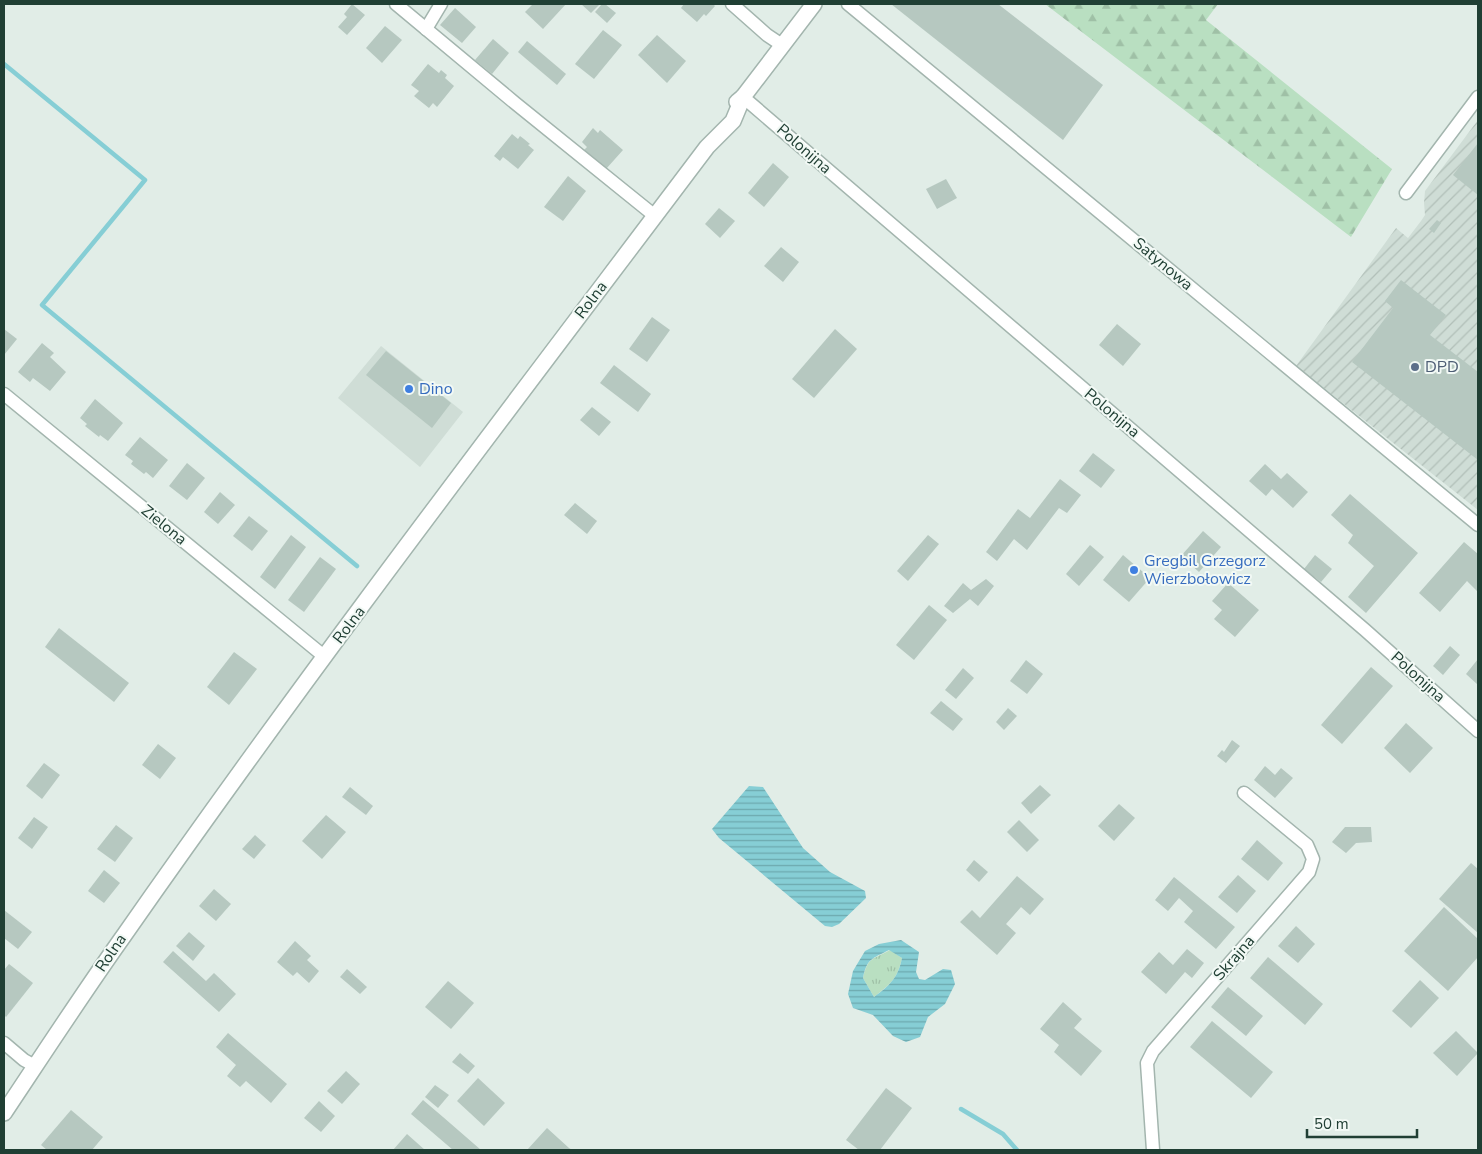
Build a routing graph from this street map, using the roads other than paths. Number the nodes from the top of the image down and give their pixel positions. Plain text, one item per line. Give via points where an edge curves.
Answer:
1 (396, 4) edge
2 (441, 4) edge
3 (732, 4) edge
4 (814, 4) edge
5 (848, 4) edge
6 (426, 29) junction
7 (782, 46) junction
8 (743, 97) junction
9 (1478, 97) edge
10 (1406, 193) dead end
11 (656, 216) junction
12 (4, 394) edge
13 (1478, 524) edge
14 (325, 657) junction
15 (1478, 731) edge
16 (1244, 793) dead end
17 (4, 1043) edge
18 (35, 1066) junction
19 (4, 1113) edge
20 (1153, 1150) edge

1 - 6 street
2 - 6 street
3 - 7 street
4 - 7 street, Rolna
5 - 13 street, Satynowa
6 - 11 street
7 - 8 street, Rolna
8 - 11 street, Rolna via 733,121 707,147
8 - 15 street, Polonijna via 1365,630
9 - 10 street
11 - 14 street, Rolna via 562,337
12 - 14 street, Zielona
14 - 18 street, Rolna via 144,905
16 - 20 street, Skrajna via 1307,846 1313,859 1309,872 1153,1051 1147,1063
17 - 18 street
18 - 19 street, Rolna

